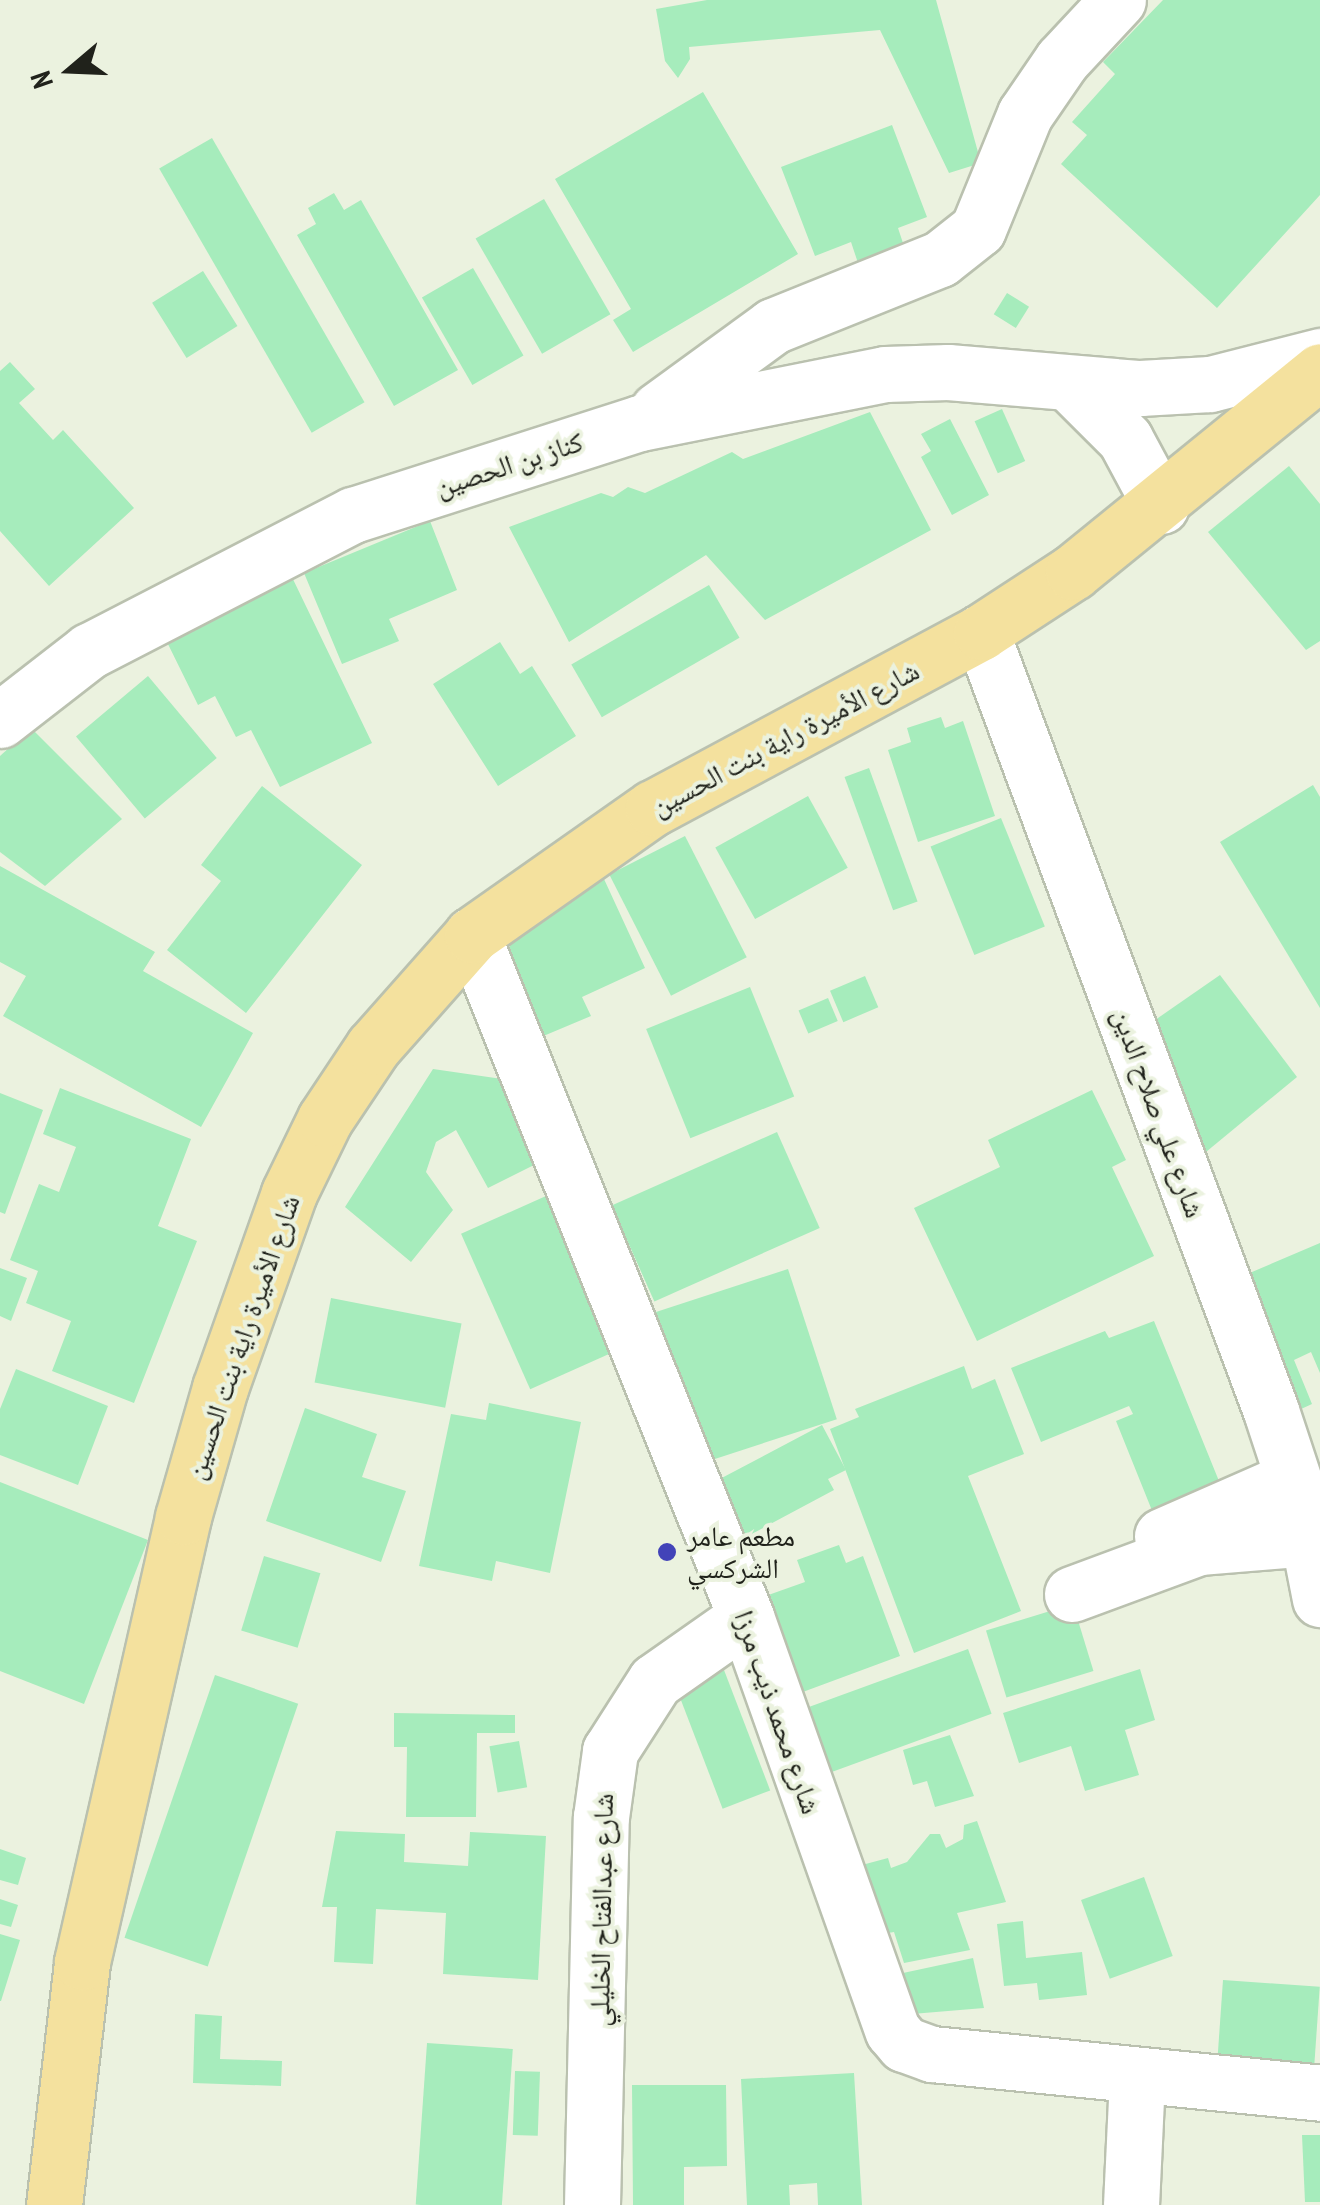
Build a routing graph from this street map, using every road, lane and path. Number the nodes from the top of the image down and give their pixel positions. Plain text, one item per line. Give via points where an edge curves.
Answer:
1 (1118, 0) edge
2 (1320, 356) edge
3 (1320, 371) edge
4 (1070, 384) junction
5 (640, 423) junction
6 (1162, 506) junction
7 (981, 632) junction
8 (0, 720) edge
9 (472, 935) junction
10 (1306, 1503) edge
11 (1140, 1546) dead end
12 (1072, 1594) dead end
13 (1320, 1599) edge
14 (746, 1617) junction
15 (1137, 2079) junction
16 (1320, 2093) edge
17 (54, 2205) edge
18 (592, 2205) edge
19 (1131, 2205) edge

1 - 5 street via 1031,104 994,203 968,238 940,259 773,326
2 - 4 street, كناز بن الحصين via 1210,384
3 - 6 main road, شارع الأميرة راية بنت الحسين
4 - 5 street, كناز بن الحصين via 948,372 886,374
4 - 6 street via 1125,439
5 - 8 street, كناز بن الحصين via 353,515 89,651
6 - 7 main road, شارع الأميرة راية بنت الحسين
7 - 9 main road, شارع الأميرة راية بنت الحسين via 652,808
7 - 10 street, شارع علي صلاح الدين
9 - 14 street, شارع محمد ذيب مرزا
9 - 17 main road, شارع الأميرة راية بنت الحسين via 373,1047 325,1119 289,1193 220,1388 139,1696 82,1962
10 - 11 street
10 - 12 street
10 - 13 street, شارع علي صلاح الدين
14 - 15 street, شارع محمد ذيب مرزا via 893,2031 919,2052
14 - 18 street, شارع عبدالفتاح الخليلي via 655,1681 610,1751 601,1817
15 - 16 street, شارع محمد ذيب مرزا
15 - 19 street

